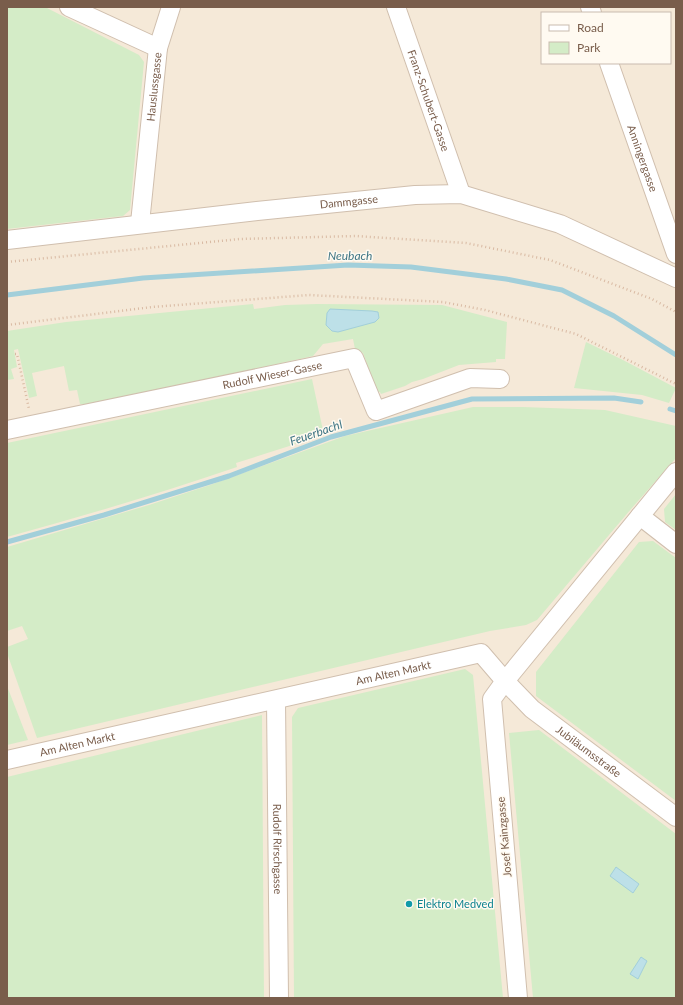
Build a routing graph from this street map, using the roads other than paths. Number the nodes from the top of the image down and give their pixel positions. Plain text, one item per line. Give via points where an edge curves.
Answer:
1 (69, 7) edge
2 (172, 7) edge
3 (396, 7) edge
4 (158, 48) junction
5 (609, 64) edge
6 (461, 194) junction
7 (140, 224) junction
8 (7, 240) edge
9 (676, 254) edge
10 (676, 278) edge
11 (500, 379) dead end
12 (7, 430) edge
13 (676, 472) edge
14 (640, 516) junction
15 (676, 544) edge
16 (505, 681) junction
17 (276, 700) junction
18 (7, 760) edge
19 (676, 817) edge
20 (279, 998) edge
21 (518, 998) edge

1 - 4 street, Hauslussgasse
2 - 4 street
3 - 6 street, Franz-Schubert-Gasse
4 - 7 street, Hauslussgasse
5 - 9 street, Anningergasse
6 - 7 street, Dammgasse via 416,195
6 - 10 street, Dammgasse via 560,224
7 - 8 street, Dammgasse
11 - 12 street, Rudolf Wieser-Gasse via 470,378 376,411 354,358
13 - 14 street
14 - 15 street
14 - 16 street
16 - 17 street, Am Alten Markt via 481,653
16 - 19 street, Jubiläumsstraße via 532,709
16 - 21 street, Josef Kainzgasse via 492,699
17 - 18 street, Am Alten Markt
17 - 20 street, Rudolf Rirschgasse

